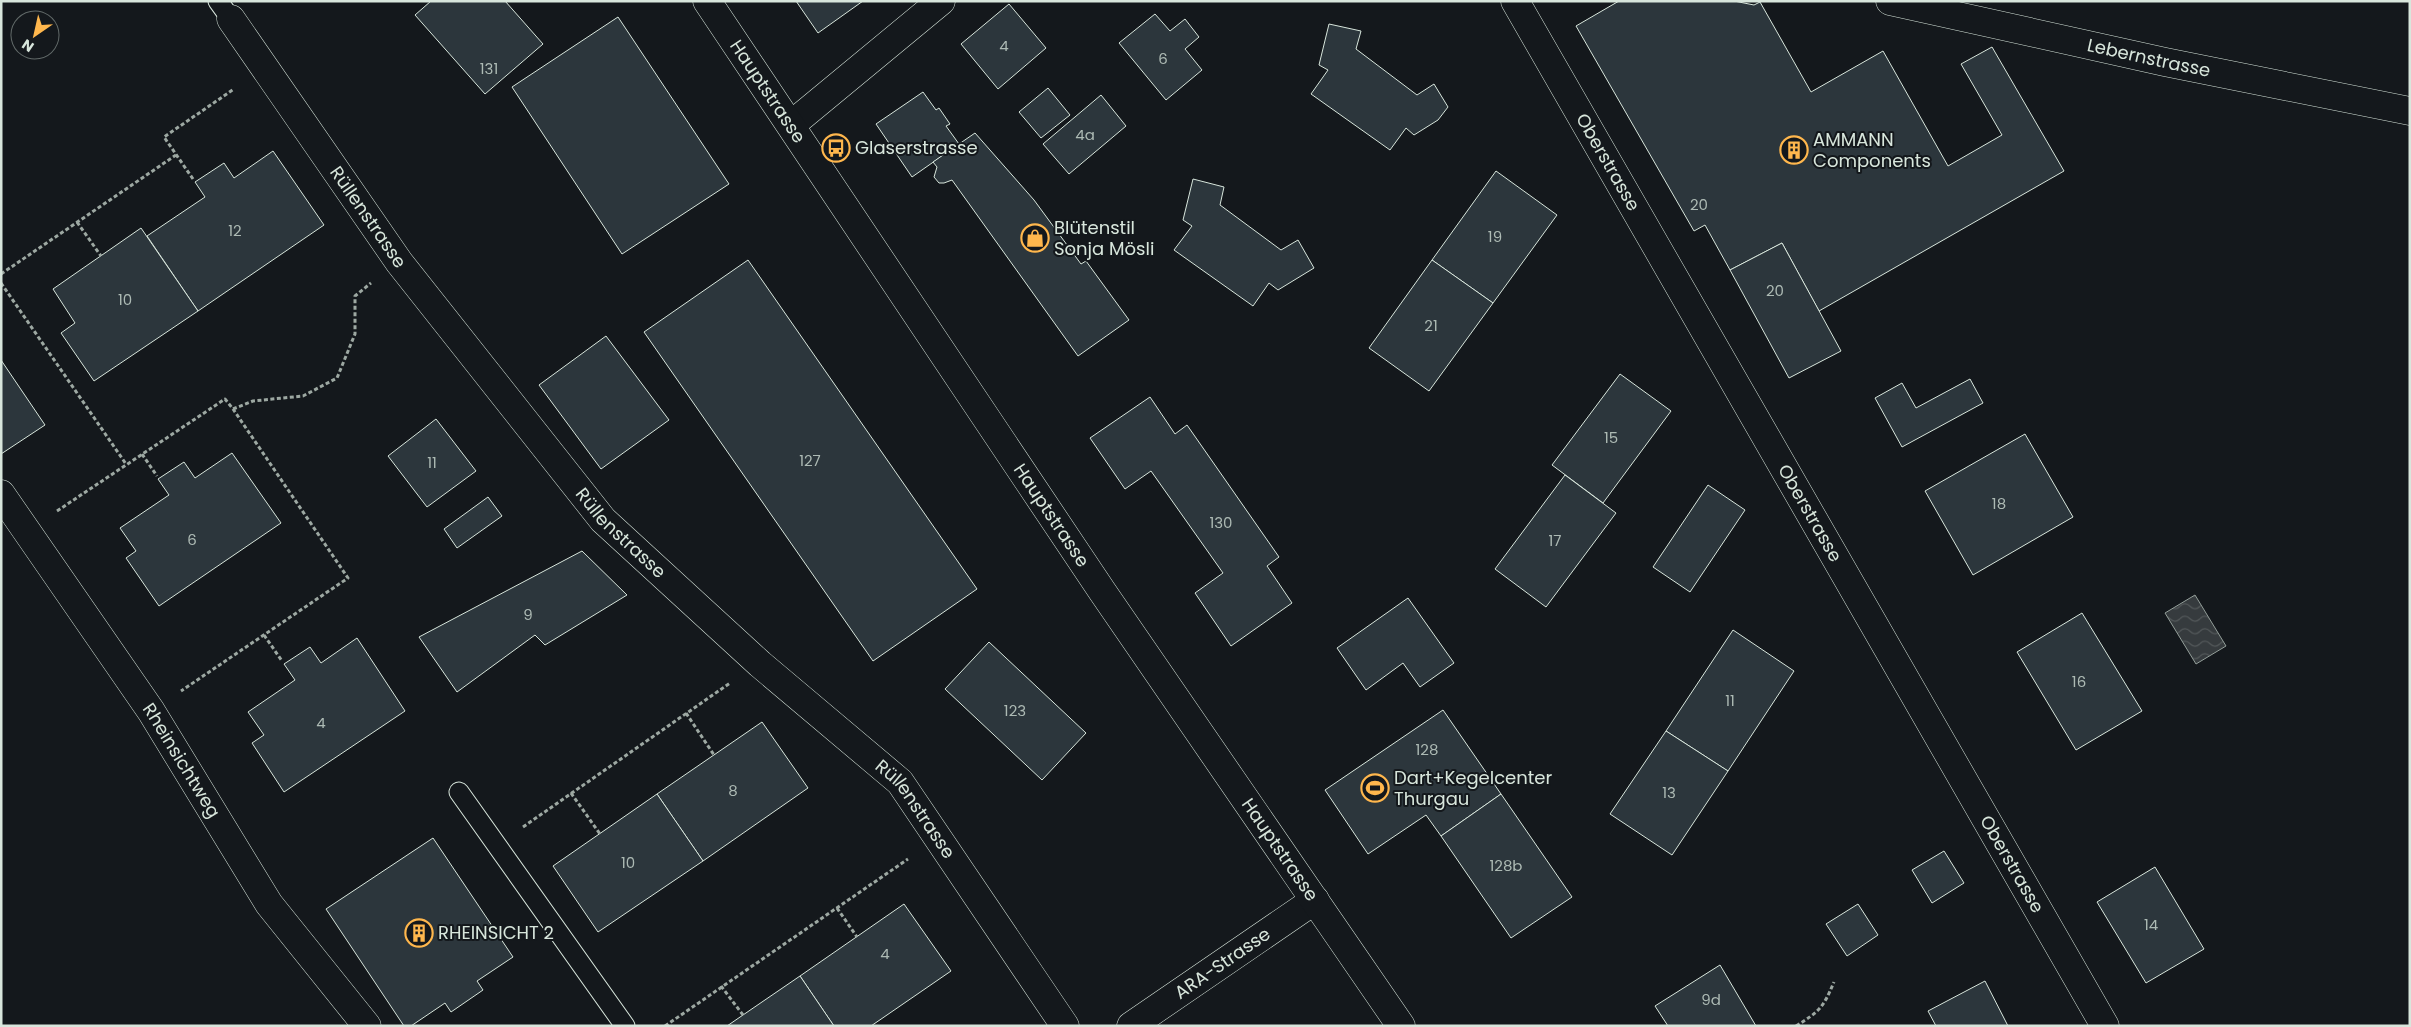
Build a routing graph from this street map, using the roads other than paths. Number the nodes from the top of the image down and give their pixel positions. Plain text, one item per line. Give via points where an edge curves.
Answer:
1 (707, 1) edge
2 (942, 1) edge
3 (1515, 1) edge
4 (1890, 1) edge
5 (225, 10) edge
6 (2410, 110) edge
7 (791, 125) junction
8 (1, 494) edge
9 (460, 792) dead end
10 (1315, 900) junction
11 (367, 1026) edge
12 (625, 1026) edge
13 (1065, 1026) edge
14 (1131, 1026) edge
15 (1401, 1026) edge
16 (2105, 1026) edge

1 - 7 street, Hauptstrasse
2 - 7 street
3 - 16 street, Oberstrasse
4 - 6 street, Lebernstrasse via 2156,60
5 - 13 street, Rüllenstrasse via 399,262 603,520 760,664 900,782
7 - 10 street, Hauptstrasse via 1102,591
8 - 11 street, Rheinsichtweg via 151,711 269,904
9 - 12 lane
10 - 14 street, ARA-Strasse
10 - 15 street, Hauptstrasse

